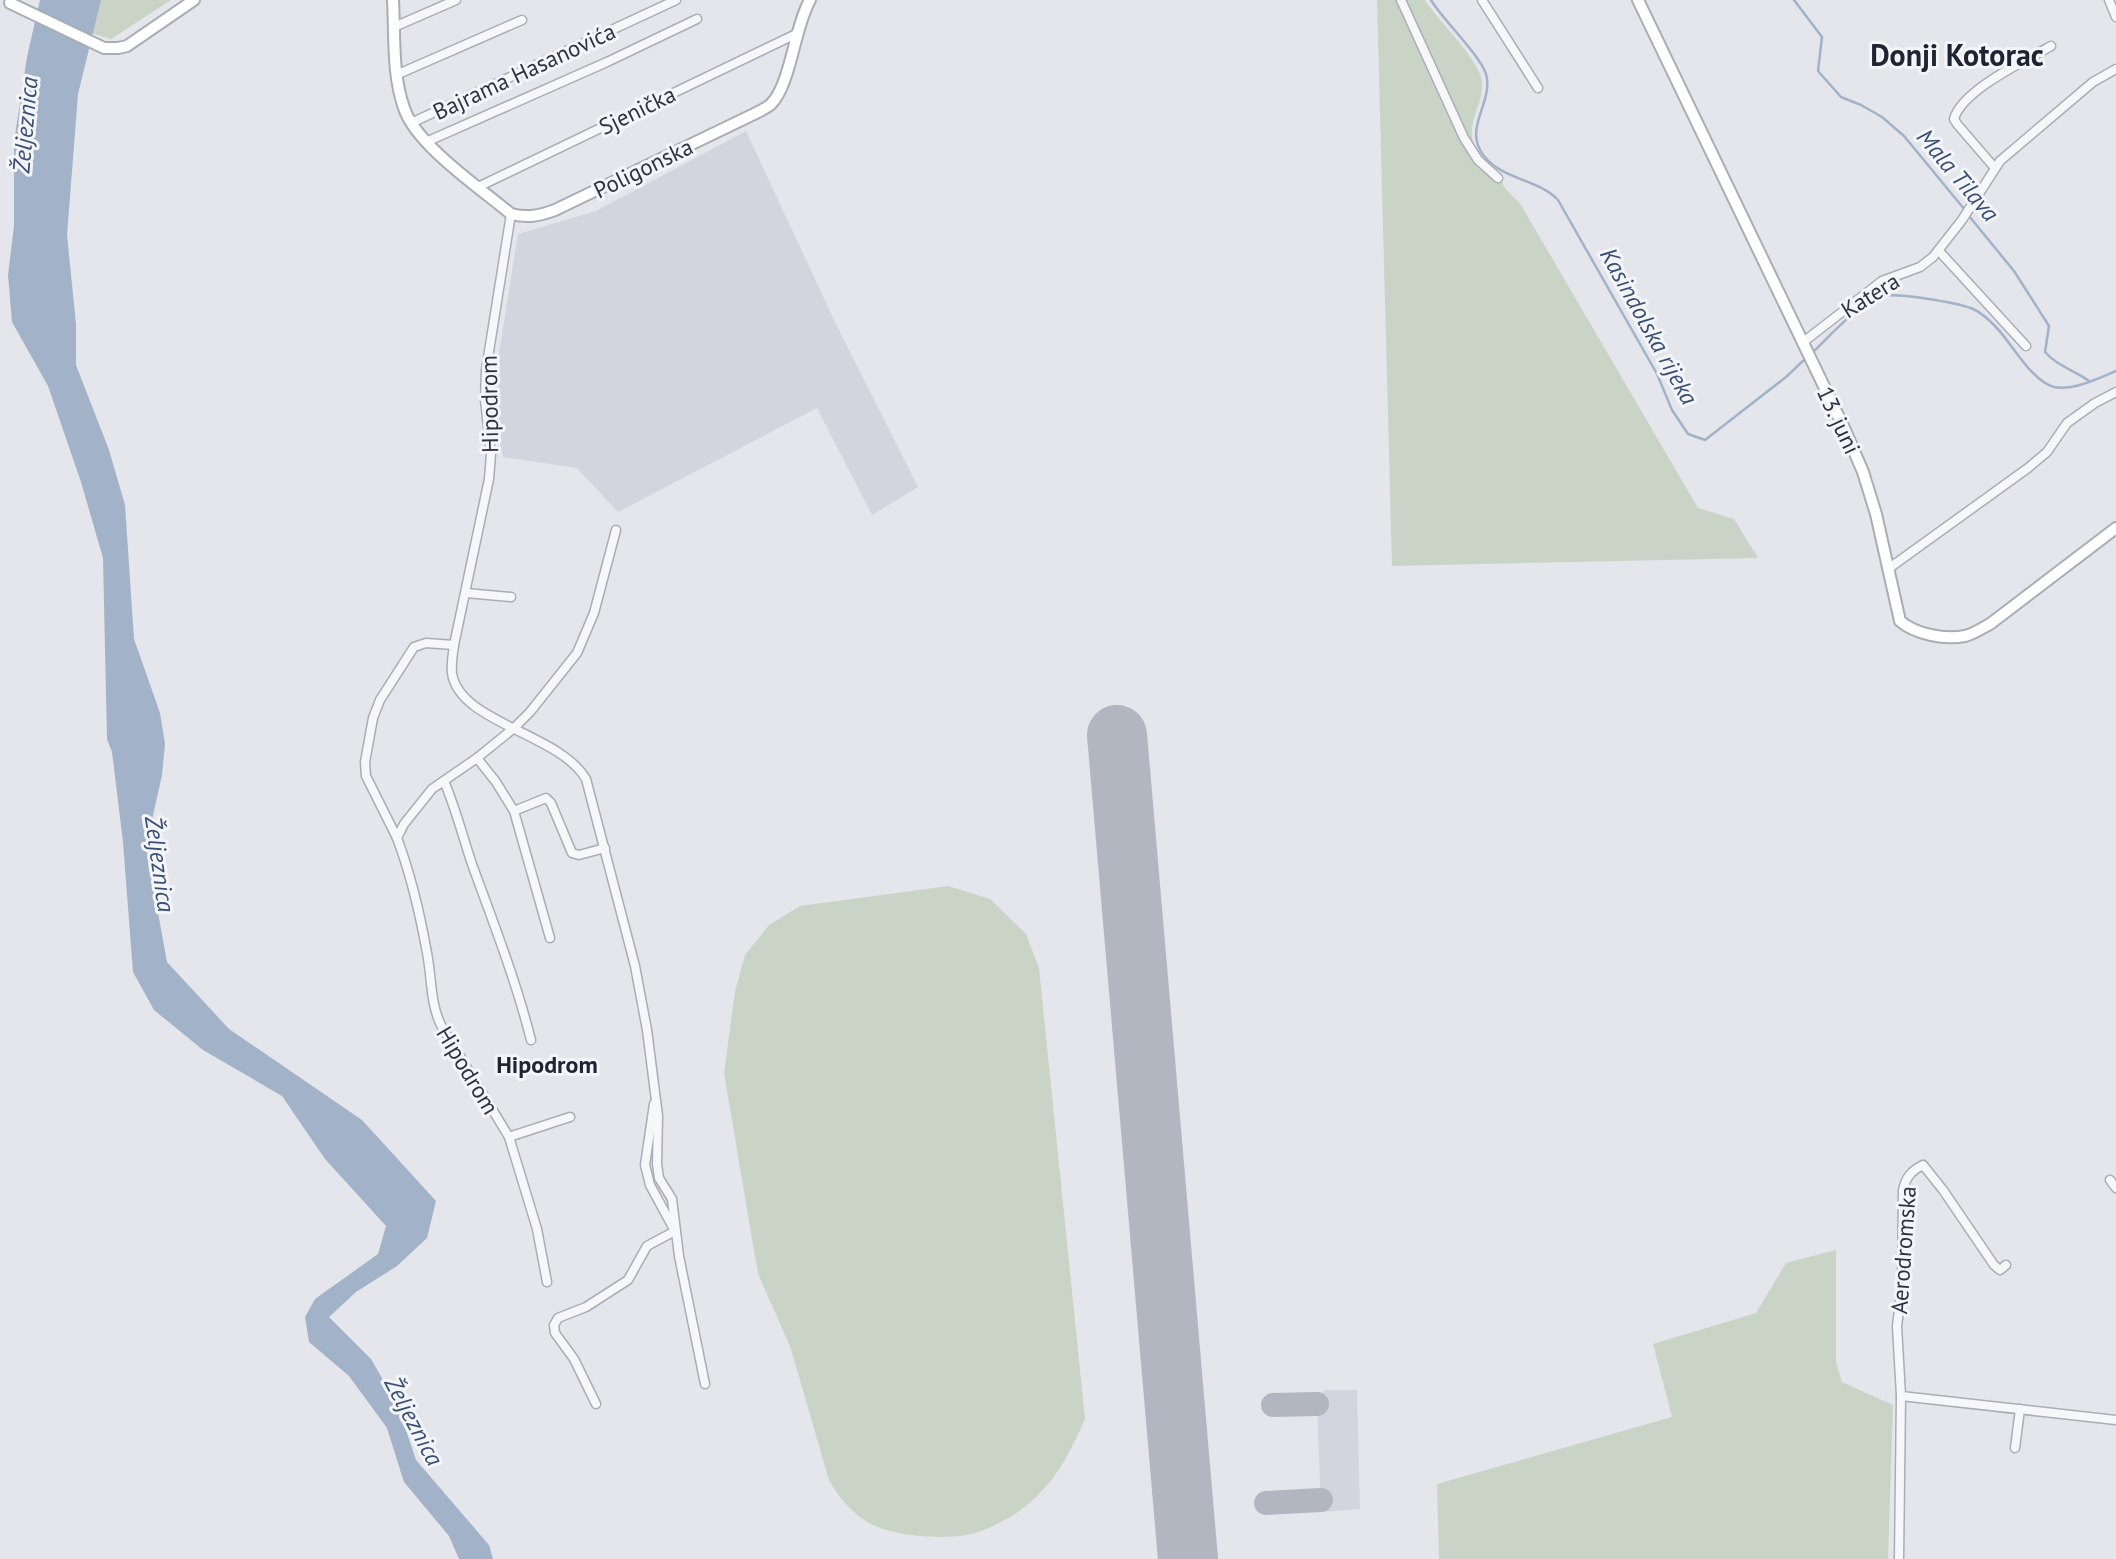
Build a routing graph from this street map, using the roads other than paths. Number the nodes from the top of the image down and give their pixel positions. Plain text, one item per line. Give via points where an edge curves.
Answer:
1 (194, 0) edge
2 (393, 0) edge
3 (456, 0) edge
4 (676, 0) edge
5 (810, 0) edge
6 (1401, 0) edge
7 (1482, 0) edge
8 (1638, 0) edge
9 (2109, 0) edge
10 (8, 1) edge
11 (2116, 17) edge
12 (697, 19) dead end
13 (522, 20) dead end
14 (394, 27) junction
15 (796, 34) junction
16 (2051, 46) dead end
17 (2116, 69) edge
18 (396, 75) junction
19 (1538, 88) dead end
20 (411, 123) junction
21 (426, 142) junction
22 (1994, 167) junction
23 (1498, 178) dead end
24 (478, 187) junction
25 (511, 214) junction
26 (1939, 251) junction
27 (2026, 346) dead end
28 (1804, 347) junction
29 (2116, 392) edge
30 (2116, 528) edge
31 (616, 530) dead end
32 (1888, 569) junction
33 (466, 593) junction
34 (512, 597) dead end
35 (454, 645) junction
36 (514, 728) junction
37 (477, 758) junction
38 (444, 781) junction
39 (514, 811) junction
40 (397, 838) junction
41 (605, 848) junction
42 (550, 937) dead end
43 (530, 1040) dead end
44 (655, 1099) junction
45 (570, 1117) dead end
46 (509, 1137) junction
47 (2110, 1180) dead end
48 (2116, 1188) edge
49 (675, 1231) junction
50 (2006, 1265) dead end
51 (547, 1282) dead end
52 (705, 1384) dead end
53 (1900, 1396) junction
54 (596, 1404) dead end
55 (2020, 1409) junction
56 (2116, 1420) edge
57 (2015, 1448) dead end
58 (1899, 1559) edge

1 - 10 street via 127,46 104,48
2 - 14 street
3 - 14 street
4 - 20 street, Bajrama Hasanovića
5 - 15 street, Poligonska
6 - 23 street via 1464,138 1478,160
7 - 19 street
8 - 28 street, 13. juni
9 - 11 street
12 - 21 street
13 - 18 street
14 - 18 street
15 - 24 street, Sjenička
15 - 25 street, Poligonska via 771,104 555,210 526,218
16 - 22 street via 1973,94 1956,113 1957,124
17 - 22 street, Katera via 2084,90
18 - 20 street
20 - 21 street
21 - 24 street
22 - 26 street, Katera
24 - 25 street
25 - 33 street, Hipodrom via 488,341 485,400 491,468
26 - 27 street
26 - 28 street, Katera via 1920,267 1882,281
28 - 32 street, 13. juni via 1863,472
29 - 32 street via 2067,423 2047,452 2028,468
30 - 32 street, 13. juni via 1990,624 1965,636 1928,634 1900,621
31 - 36 street via 586,638 557,680
33 - 34 street
33 - 35 street, Hipodrom
35 - 36 street, Hipodrom via 452,675 457,686 479,710
35 - 40 street, Hipodrom via 414,647 373,718 366,776
36 - 37 street
36 - 41 street, Hipodrom via 560,752 581,770
37 - 38 street
37 - 39 street
38 - 40 street via 413,811
38 - 43 street
39 - 41 street via 546,799 572,853
39 - 42 street
40 - 46 street, Hipodrom via 411,879 438,1020
41 - 44 street, Hipodrom via 635,966
44 - 49 street, Hipodrom via 659,1178 672,1199
44 - 49 street, Hipodrom via 645,1165 650,1185
45 - 46 street, Hipodrom
46 - 51 street, Hipodrom via 537,1229
47 - 48 street
49 - 52 street, Hipodrom
49 - 54 street via 647,1246 628,1280 555,1323 555,1333
50 - 53 street, Aerodromska via 2000,1270 1994,1265 1923,1165 1912,1170 1903,1190 1897,1326
53 - 55 street
53 - 58 street, Aerodromska
55 - 56 street
55 - 57 street

